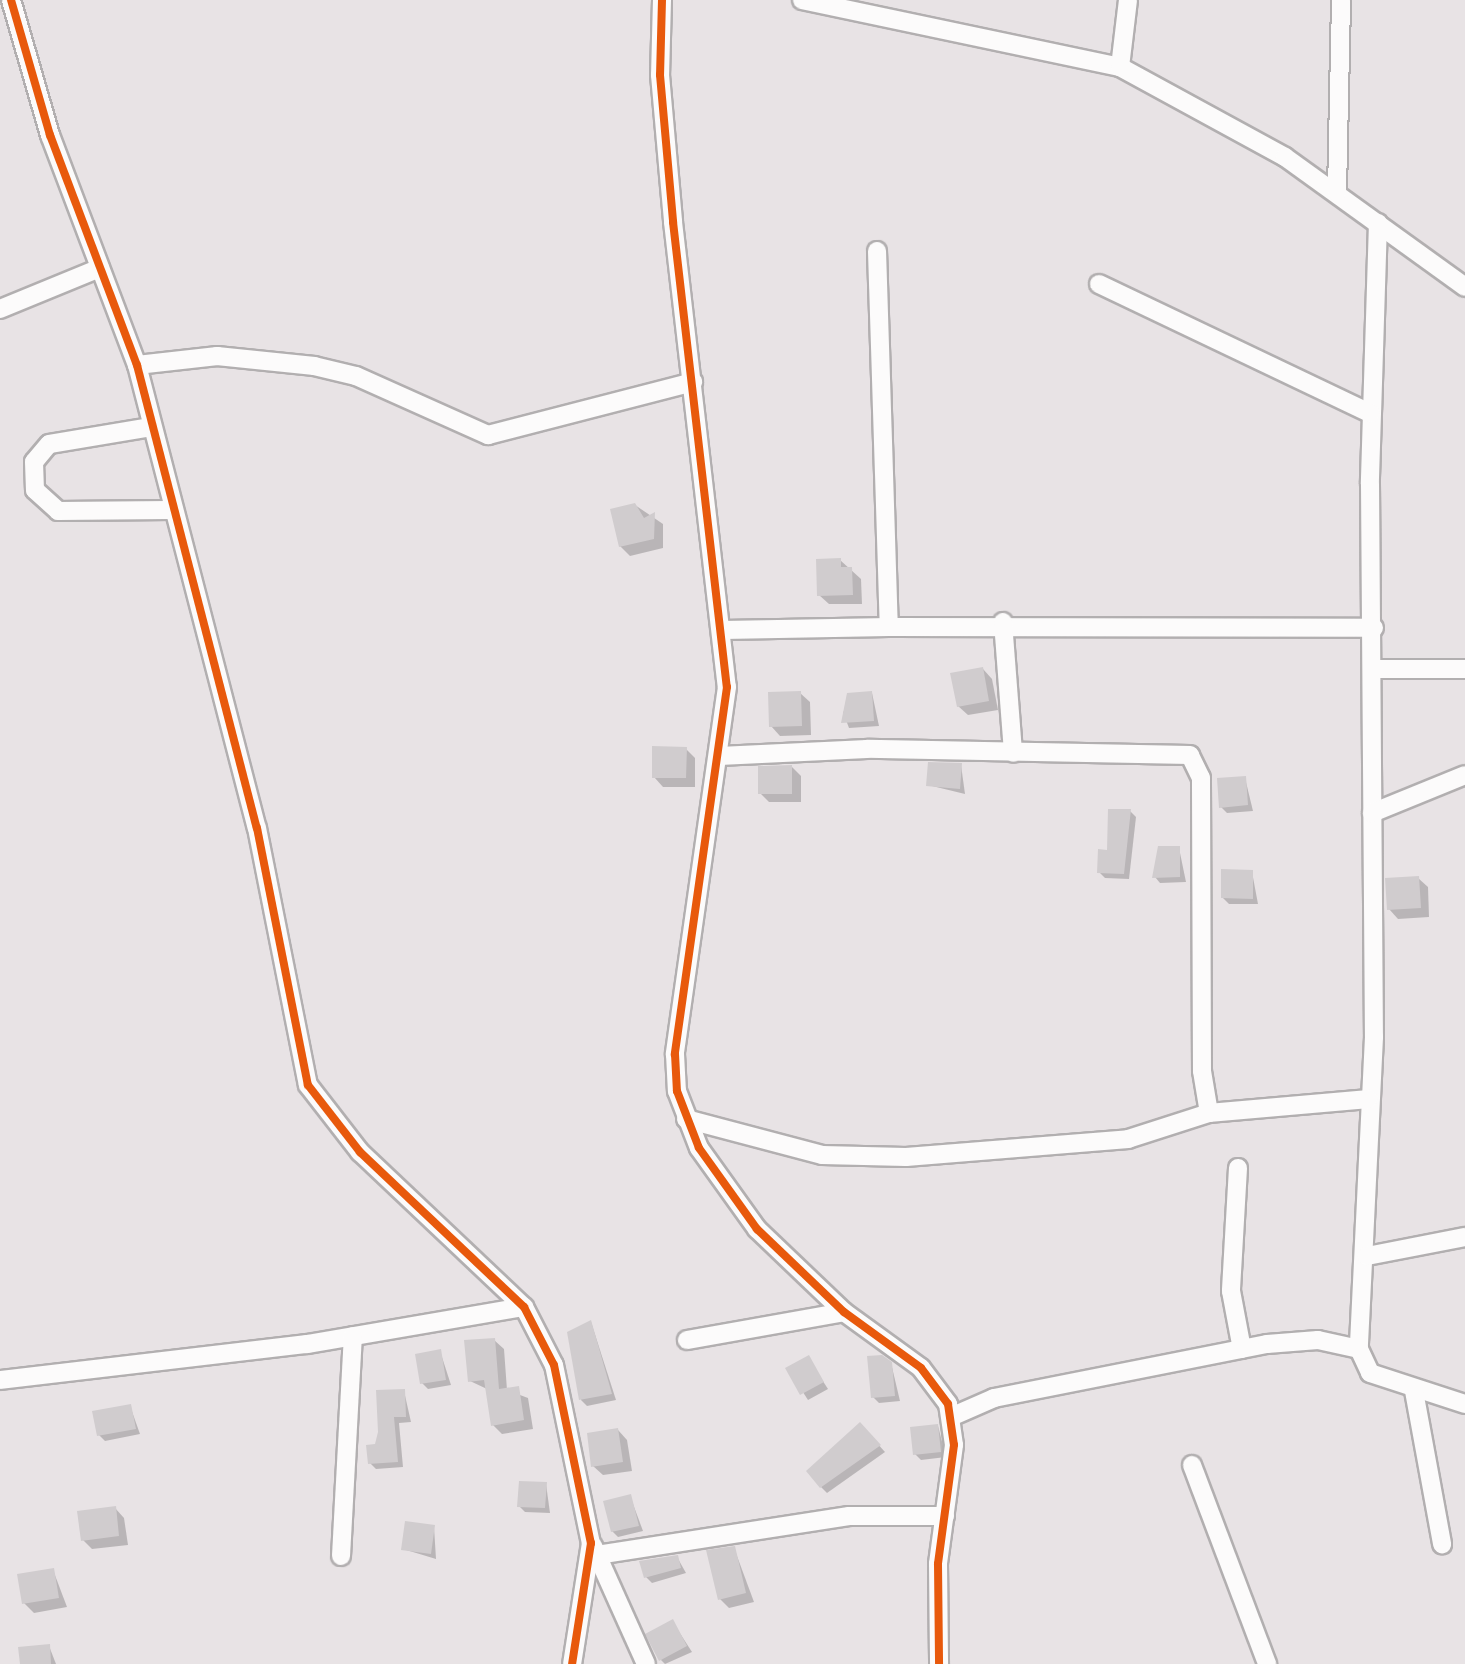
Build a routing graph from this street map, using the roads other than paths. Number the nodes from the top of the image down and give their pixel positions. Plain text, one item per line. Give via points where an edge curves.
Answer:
1 (11, 0) edge
2 (662, 0) edge
3 (802, 0) edge
4 (1128, 0) edge
5 (1341, 0) edge
6 (1120, 67) junction
7 (1337, 192) junction
8 (1378, 223) junction
9 (877, 251) dead end
10 (100, 268) junction
11 (1099, 284) dead end
12 (1465, 287) edge
13 (0, 309) edge
14 (137, 365) junction
15 (693, 382) junction
16 (1371, 414) junction
17 (151, 427) junction
18 (170, 510) junction
19 (1003, 622) junction
20 (889, 627) junction
21 (1374, 628) junction
22 (723, 630) junction
23 (1376, 669) junction
24 (1465, 669) edge
25 (1013, 753) junction
26 (719, 756) junction
27 (1465, 775) edge
28 (1372, 813) junction
29 (1368, 1099) junction
30 (1209, 1113) junction
31 (686, 1119) junction
32 (1238, 1168) dead end
33 (1465, 1237) edge
34 (1367, 1256) junction
35 (524, 1307) junction
36 (844, 1312) junction
37 (353, 1336) junction
38 (687, 1340) dead end
39 (1242, 1349) junction
40 (1359, 1349) junction
41 (0, 1380) edge
42 (1414, 1391) junction
43 (1465, 1404) edge
44 (953, 1416) junction
45 (1192, 1465) dead end
46 (945, 1516) junction
47 (1442, 1544) dead end
48 (594, 1549) junction
49 (341, 1556) dead end
50 (572, 1664) edge
51 (646, 1664) edge
52 (939, 1664) edge
53 (1267, 1664) edge

1 - 10 street
2 - 15 street via 660,75
3 - 6 street
4 - 6 street
5 - 7 street
6 - 7 street via 1218,116
7 - 8 street
8 - 12 street
8 - 16 street
9 - 20 street
10 - 13 street
10 - 14 street
11 - 16 street
14 - 15 street via 217,356 314,366 356,376 488,435
14 - 17 street
15 - 22 street
16 - 21 street
17 - 18 street
17 - 18 street via 49,444 34,462 35,490 58,511
18 - 35 street via 257,828 308,1085 360,1152
19 - 20 street
19 - 21 street
19 - 25 street
20 - 22 street
21 - 23 street
22 - 26 street via 727,687
23 - 24 street
23 - 28 street
25 - 26 street via 867,749
25 - 30 street via 1169,752 1199,763 1202,1071
26 - 31 street via 675,1054
27 - 28 street
28 - 29 street
29 - 30 street
29 - 34 street
30 - 31 street via 1128,1139 860,1157 822,1155
31 - 36 street via 757,1229
32 - 39 street via 1231,1291
33 - 34 street
34 - 40 street
35 - 37 street
35 - 48 street via 554,1365
36 - 38 street
36 - 44 street via 921,1368
37 - 41 street
37 - 49 street
39 - 40 street via 1307,1340
39 - 44 street via 994,1398
40 - 42 street via 1370,1373
42 - 43 street
42 - 47 street
44 - 46 street
45 - 53 street
46 - 48 street via 849,1516
46 - 52 street
48 - 50 street
48 - 51 street

